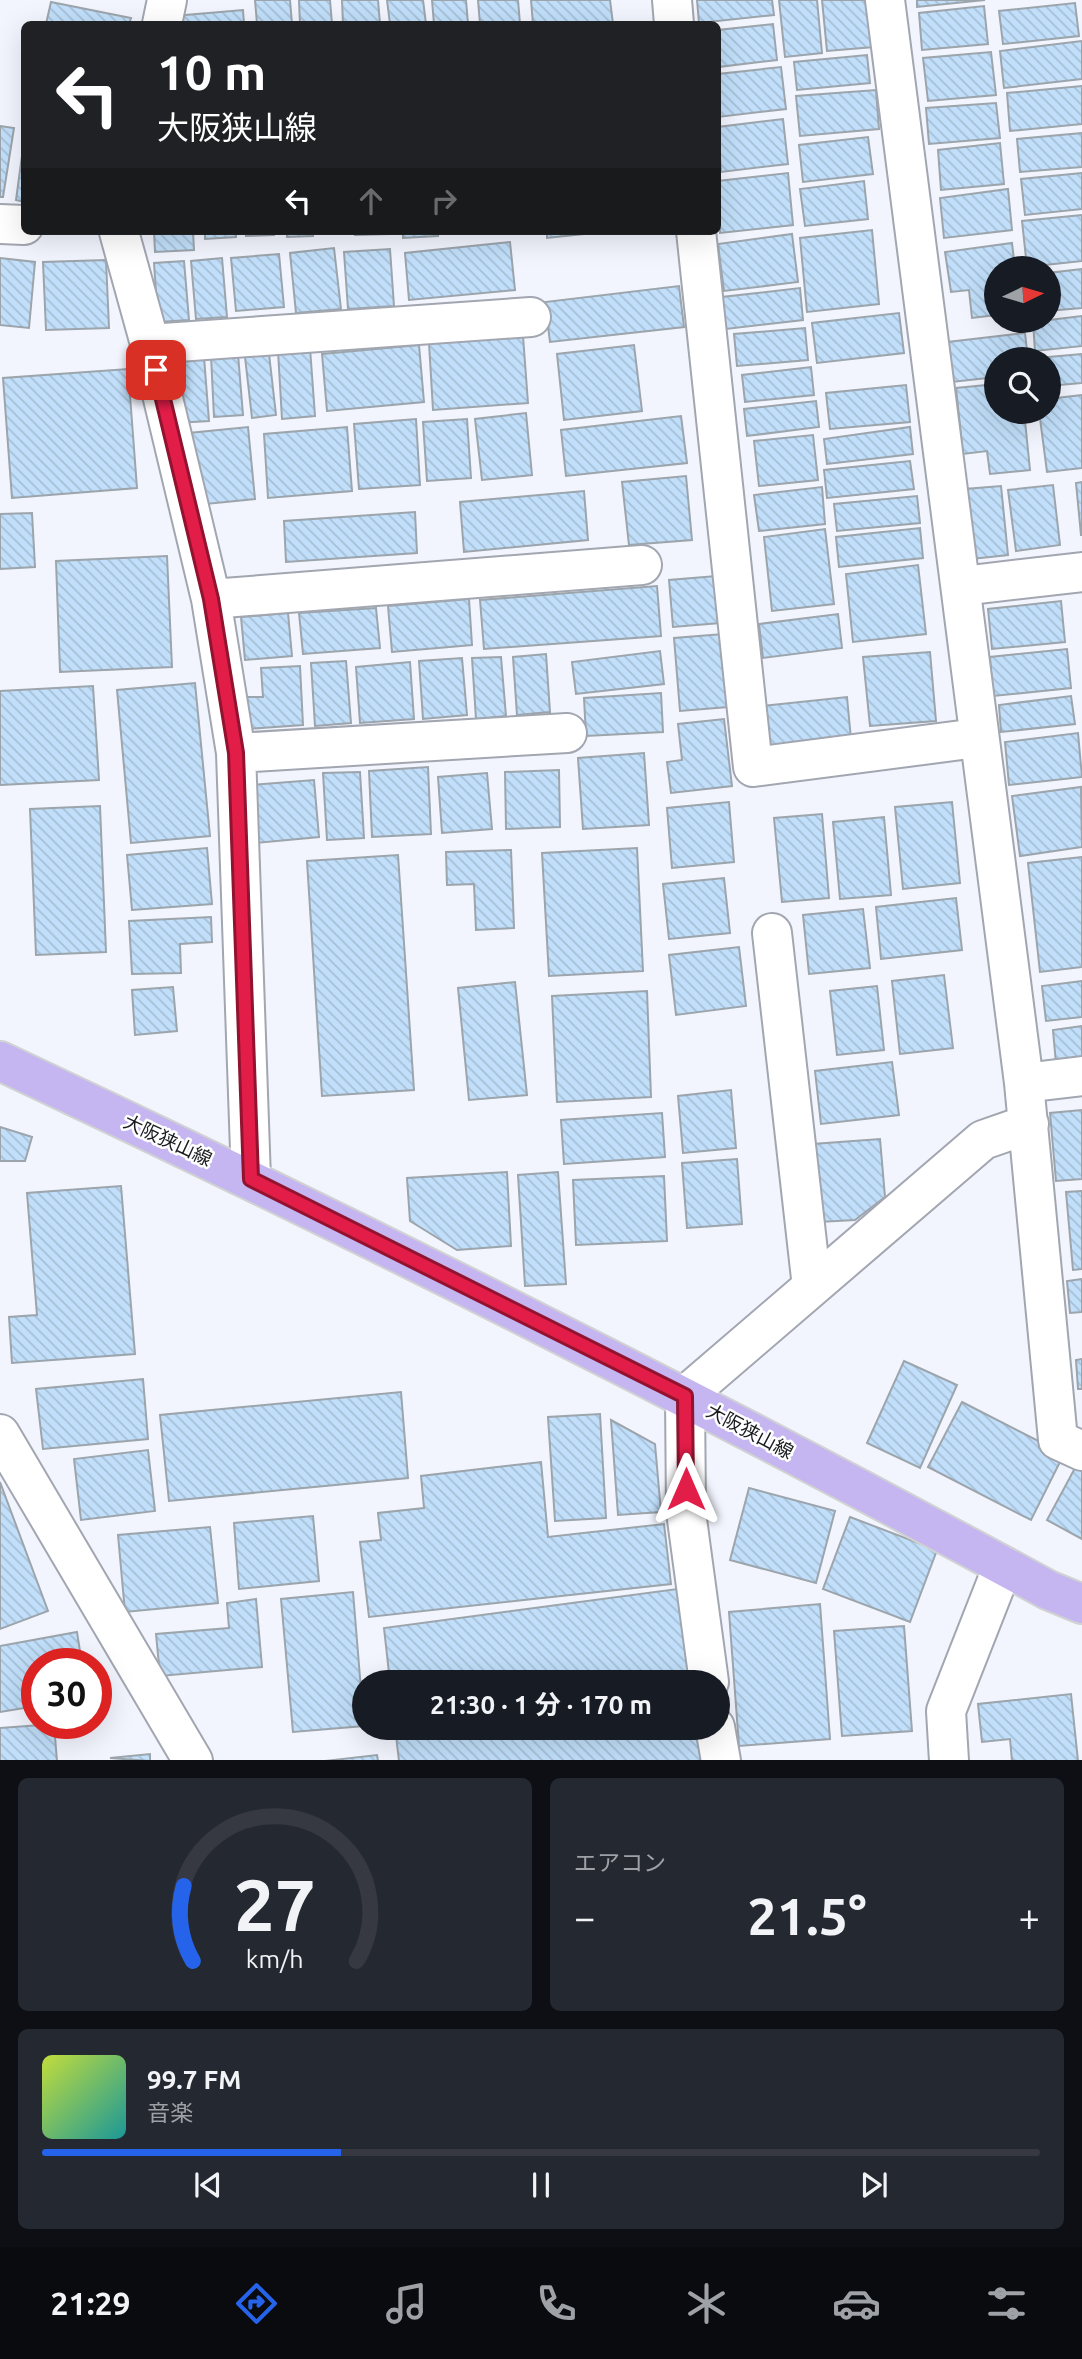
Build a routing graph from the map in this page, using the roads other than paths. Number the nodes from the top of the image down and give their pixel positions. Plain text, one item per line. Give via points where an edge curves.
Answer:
1 (167, 0) edge
2 (672, 0) edge
3 (885, 0) edge
4 (163, 21) edge
5 (674, 21) edge
6 (0, 223) edge
7 (21, 225) edge
8 (120, 235) edge
9 (696, 235) edge
10 (530, 317) dead end
11 (150, 344) junction
12 (642, 565) dead end
13 (1082, 572) edge
14 (962, 586) junction
15 (211, 599) junction
16 (567, 733) dead end
17 (978, 738) junction
18 (236, 753) junction
19 (772, 933) dead end
20 (0, 1061) edge
21 (1082, 1076) edge
22 (1024, 1083) junction
23 (1028, 1125) junction
24 (251, 1179) junction
25 (812, 1287) junction
26 (685, 1396) junction
27 (0, 1434) edge
28 (1082, 1451) edge
29 (1003, 1566) junction
30 (1082, 1604) edge
31 (707, 1670) edge
32 (717, 1740) edge
33 (192, 1760) edge
34 (720, 1760) edge
35 (949, 1760) edge

1 - 4 street
2 - 5 street
3 - 14 street
6 - 7 street
8 - 11 street
9 - 17 street via 753,767
10 - 11 street
11 - 15 street
12 - 15 street
13 - 14 street
14 - 17 street
15 - 18 street
16 - 18 street
17 - 22 street
18 - 24 street
19 - 25 street
20 - 24 main road, 大阪狭山線
21 - 22 street
22 - 23 street
23 - 25 street via 983,1140
23 - 28 street via 1058,1440
24 - 26 main road, 大阪狭山線
25 - 26 street
26 - 29 main road, 大阪狭山線
26 - 31 street via 686,1512
27 - 33 street
29 - 30 main road, 大阪狭山線
29 - 35 street via 946,1711
32 - 34 street

